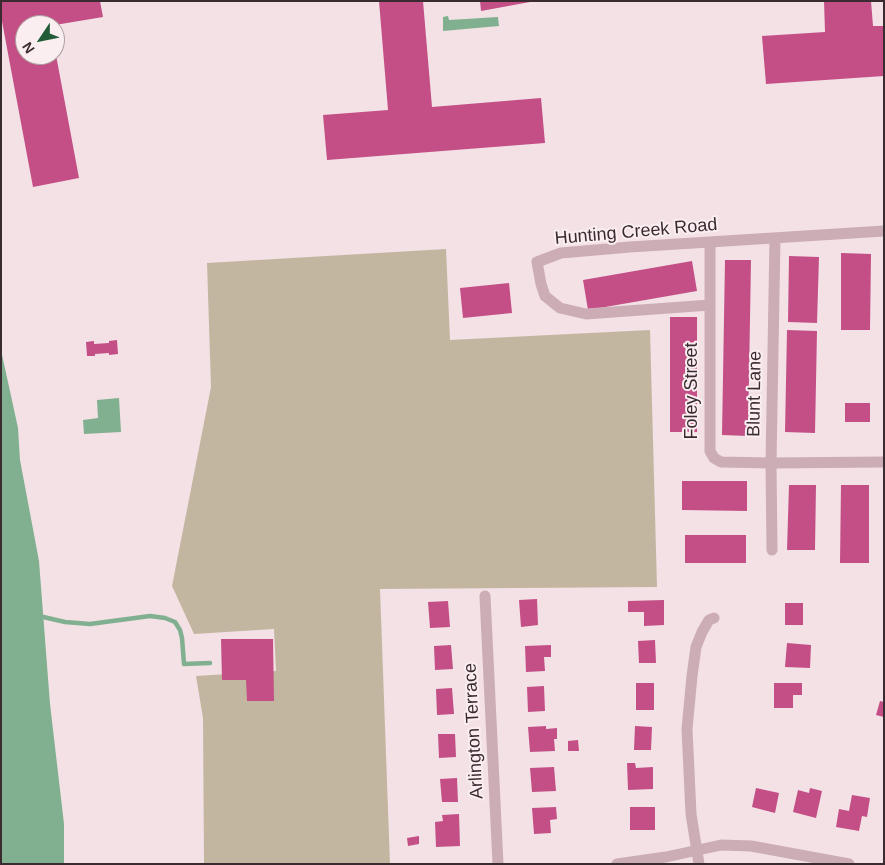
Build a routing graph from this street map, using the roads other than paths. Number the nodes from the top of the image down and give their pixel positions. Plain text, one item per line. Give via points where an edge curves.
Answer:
1 (884, 231) edge
2 (775, 238) junction
3 (710, 242) junction
4 (710, 305) junction
5 (884, 462) edge
6 (771, 463) junction
7 (772, 550) dead end
8 (485, 596) dead end
9 (714, 618) dead end
10 (697, 851) junction
11 (498, 864) edge
12 (617, 864) edge
13 (699, 864) edge
14 (849, 864) edge

1 - 2 street, Hunting Creek Road
2 - 3 street, Hunting Creek Road
2 - 6 street, Blunt Lane
3 - 4 street, Foley Street
3 - 4 street, Hunting Creek Road via 561,253 538,262 545,296 560,308 586,314
4 - 6 street, Foley Street via 710,451 721,462
5 - 6 street, Foley Street
6 - 7 street, Blunt Lane
8 - 11 street, Arlington Terrace
9 - 10 street via 709,620 696,647 687,729 691,814
10 - 12 street
10 - 13 street
10 - 14 street via 721,845 751,846

